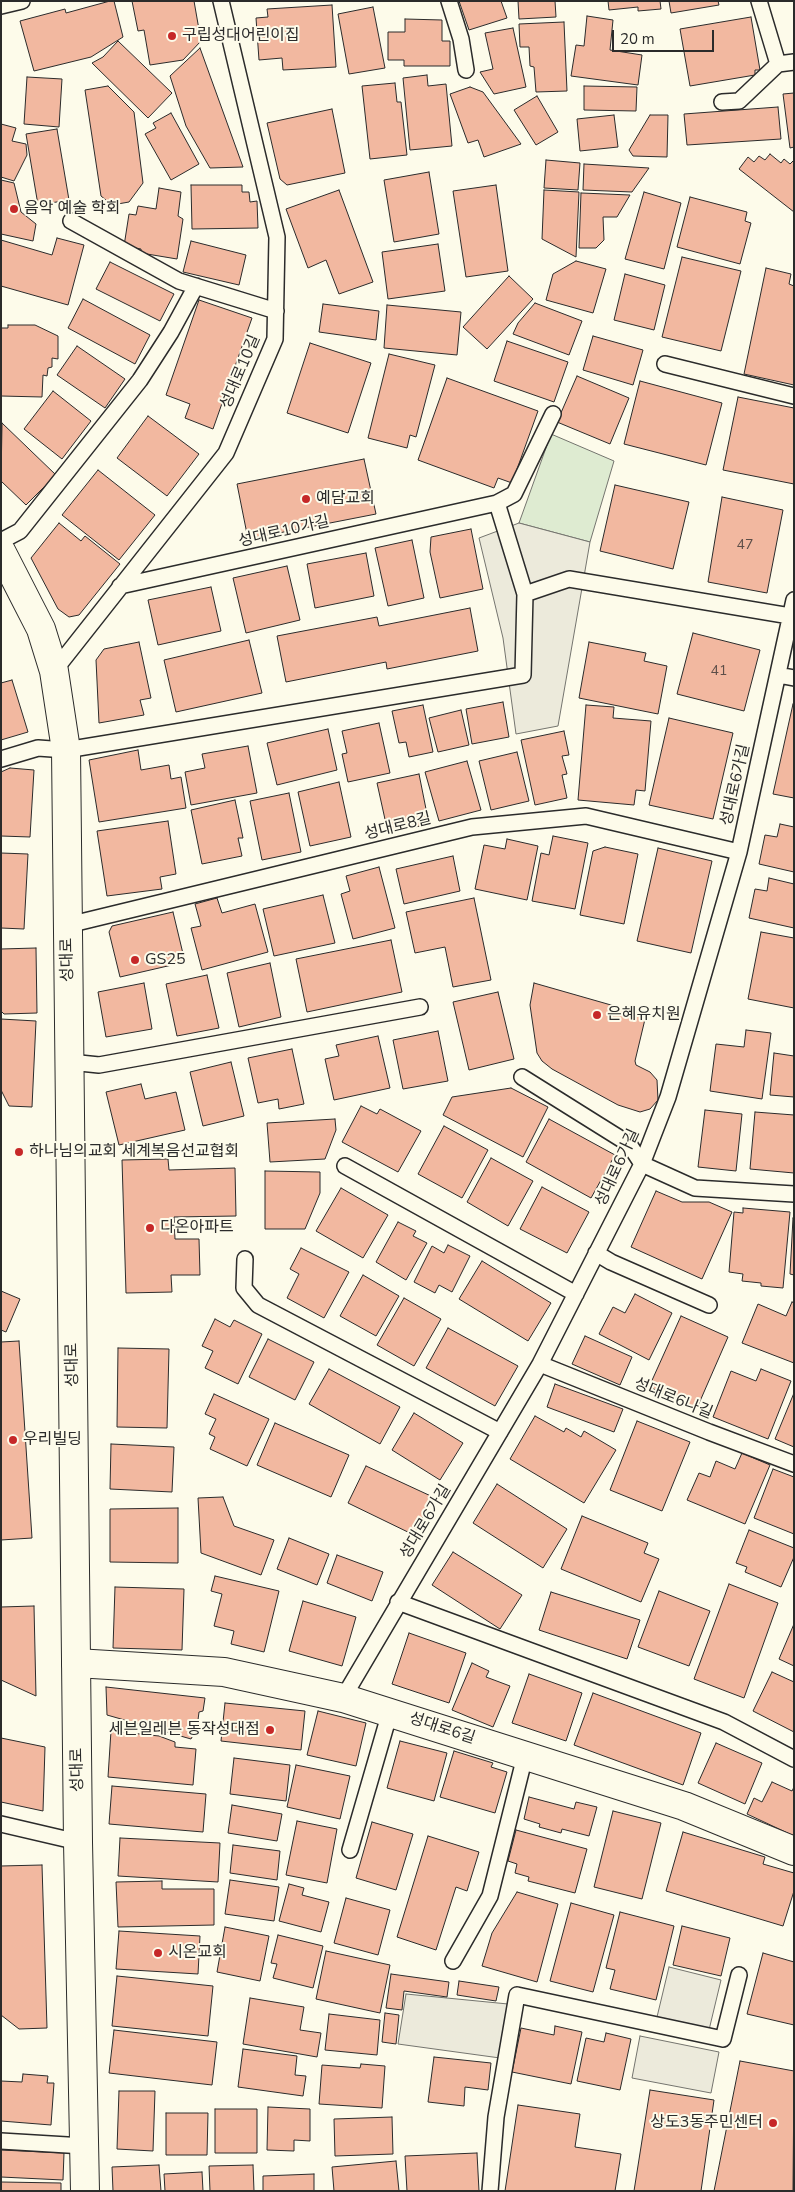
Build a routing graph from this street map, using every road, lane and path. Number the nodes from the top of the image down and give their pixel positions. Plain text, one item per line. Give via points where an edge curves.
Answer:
1 (22, 1) edge
2 (221, 1) edge
3 (450, 1) edge
4 (759, 1) edge
5 (1, 6) edge
6 (794, 62) edge
7 (778, 64) junction
8 (466, 70) dead end
9 (722, 102) dead end
10 (70, 221) dead end
11 (196, 286) junction
12 (276, 311) junction
13 (665, 364) dead end
14 (794, 396) edge
15 (553, 414) dead end
16 (496, 502) junction
17 (1, 541) edge
18 (1, 551) edge
19 (120, 586) junction
20 (525, 594) junction
21 (794, 600) edge
22 (790, 616) junction
23 (54, 671) junction
24 (778, 675) junction
25 (794, 678) edge
26 (66, 750) junction
27 (1, 759) edge
28 (739, 852) junction
29 (68, 925) junction
30 (420, 1007) dead end
31 (70, 1062) junction
32 (522, 1076) dead end
33 (642, 1164) junction
34 (345, 1166) dead end
35 (794, 1194) edge
36 (596, 1253) junction
37 (245, 1260) dead end
38 (576, 1294) junction
39 (709, 1305) dead end
40 (540, 1364) junction
41 (500, 1432) junction
42 (794, 1464) edge
43 (398, 1602) junction
44 (76, 1663) junction
45 (343, 1698) junction
46 (390, 1712) junction
47 (526, 1756) junction
48 (794, 1760) edge
49 (1, 1824) edge
50 (78, 1842) junction
51 (350, 1850) dead end
52 (794, 1851) edge
53 (453, 1961) dead end
54 (739, 1975) dead end
55 (1, 2141) edge
56 (84, 2146) junction
57 (85, 2191) edge
58 (490, 2191) edge

1 - 5 lane
2 - 12 lane, 성대로10길 via 277,237
3 - 8 lane
4 - 7 lane
6 - 7 lane
7 - 9 lane via 739,101
10 - 11 lane via 179,281
11 - 12 lane
11 - 17 lane via 140,380 20,532
12 - 19 lane, 성대로10길 via 275,339 226,453
13 - 14 lane
15 - 16 lane, 성대로10가길 via 514,494
16 - 19 lane, 성대로10가길
16 - 20 lane
18 - 23 street, 성대로 via 41,629
19 - 23 lane, 성대로10길
20 - 22 lane via 568,579
20 - 26 lane via 523,675
21 - 22 lane, 성대로6가길
22 - 24 lane, 성대로6가길
23 - 26 street, 성대로
24 - 25 lane
24 - 28 lane, 성대로6가길
26 - 27 lane via 38,748
26 - 29 street, 성대로
28 - 29 lane, 성대로8길 via 586,816 472,826
28 - 33 lane, 성대로6가길 via 668,1097
29 - 31 street, 성대로
30 - 31 lane via 100,1065
31 - 44 street, 성대로
32 - 33 lane via 629,1144
33 - 35 lane via 695,1188
33 - 36 lane, 성대로6가길
34 - 38 lane
36 - 38 lane, 성대로6가길
36 - 39 lane
37 - 41 lane via 244,1288 258,1305
38 - 40 lane, 성대로6가길
40 - 41 lane, 성대로6가길
40 - 42 lane, 성대로6나길
41 - 43 lane, 성대로6가길
43 - 45 lane, 성대로6가길
43 - 48 lane via 724,1722
44 - 45 street, 성대로6길 via 224,1672
44 - 50 street, 성대로
45 - 46 street, 성대로6길
46 - 47 street, 성대로6길
46 - 51 lane
47 - 52 street, 성대로6길 via 684,1806
47 - 53 lane via 490,1896
49 - 50 lane
50 - 56 street, 성대로
54 - 58 lane via 723,2039 517,1995 496,2117
55 - 56 lane
56 - 57 street, 성대로

